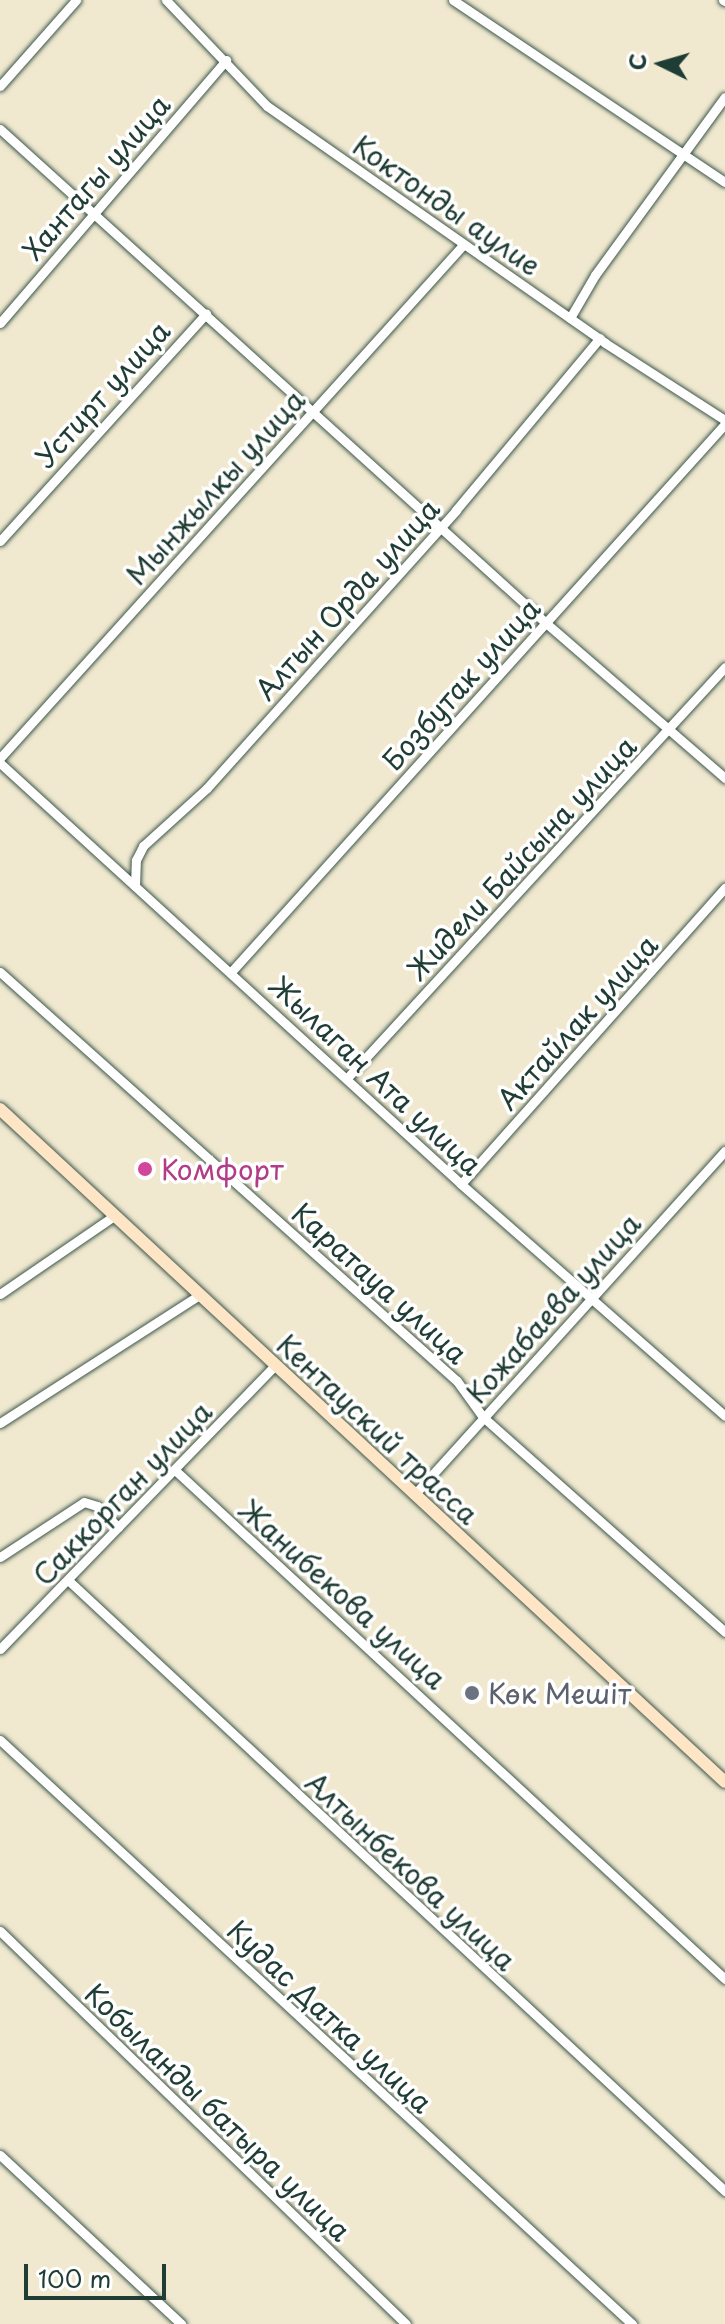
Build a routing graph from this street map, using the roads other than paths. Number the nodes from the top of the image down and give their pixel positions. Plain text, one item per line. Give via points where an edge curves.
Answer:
1 (76, 0) edge
2 (166, 0) edge
3 (453, 0) edge
4 (226, 60) junction
5 (0, 86) edge
6 (725, 97) edge
7 (0, 129) edge
8 (685, 155) junction
9 (725, 182) edge
10 (94, 213) junction
11 (463, 245) junction
12 (206, 314) junction
13 (570, 318) junction
14 (0, 323) edge
15 (600, 338) junction
16 (313, 411) junction
17 (725, 422) edge
18 (441, 527) junction
19 (0, 541) edge
20 (546, 623) junction
21 (725, 667) edge
22 (669, 730) junction
23 (0, 761) edge
24 (725, 778) edge
25 (135, 886) junction
26 (725, 888) edge
27 (0, 972) edge
28 (231, 972) junction
29 (348, 1077) junction
30 (0, 1109) edge
31 (725, 1151) edge
32 (461, 1184) junction
33 (114, 1216) junction
34 (0, 1294) edge
35 (198, 1296) junction
36 (590, 1299) junction
37 (274, 1366) junction
38 (724, 1413) edge
39 (483, 1417) junction
40 (0, 1423) edge
41 (176, 1471) junction
42 (414, 1495) junction
43 (118, 1527) junction
44 (0, 1557) edge
45 (69, 1581) junction
46 (725, 1632) edge
47 (0, 1649) edge
48 (0, 1740) edge
49 (725, 1782) edge
50 (0, 1931) edge
51 (725, 1979) edge
52 (0, 2155) edge
53 (725, 2191) edge
54 (181, 2324) edge
55 (406, 2324) edge
56 (632, 2324) edge

1 - 5 street
2 - 4 street, Коктонды аулие
3 - 8 street
4 - 10 street, Хантагы улица
4 - 11 street, Коктонды аулие via 267,106
6 - 8 street
7 - 10 street
8 - 9 street
8 - 13 street via 595,275
10 - 12 street
10 - 14 street, Хантагы улица
11 - 13 street, Коктонды аулие
11 - 16 street, Мынжылкы улица
12 - 16 street
12 - 19 street, Устирт улица
13 - 15 street, Коктонды аулие
15 - 17 street, Коктонды аулие
15 - 18 street, Алтын Орда улица
16 - 18 street
16 - 23 street, Мынжылкы улица
17 - 20 street, Бозбутак улица
18 - 20 street
18 - 25 street, Алтын Орда улица via 207,788 143,846 136,860
20 - 22 street
20 - 28 street, Бозбутак улица
21 - 22 street, Жидели Байсына улица
22 - 24 street
22 - 29 street, Жидели Байсына улица
23 - 25 street, Жылаган Ата улица
25 - 28 street, Жылаган Ата улица
26 - 32 street, Актайлак улица
27 - 39 street, Каратауа улица via 457,1381
28 - 29 street, Жылаган Ата улица
29 - 32 street, Жылаган Ата улица
30 - 33 main road, Кентауский трасса
31 - 36 street, Кожабаева улица
32 - 36 street, Жылаган Ата улица
33 - 34 street
33 - 35 main road, Кентауский трасса
35 - 37 main road, Кентауский трасса
35 - 40 street
36 - 38 street, Жылаган Ата улица
36 - 39 street, Кожабаева улица
37 - 41 street, Саккорган улица
37 - 42 main road, Кентауский трасса
39 - 42 street, Кожабаева улица
39 - 46 street, Каратауа улица
41 - 43 street, Саккорган улица
41 - 51 street, Жанибекова улица
42 - 49 main road, Кентауский трасса
43 - 44 street via 97,1506 84,1502
43 - 45 street, Саккорган улица
45 - 47 street, Саккорган улица
45 - 53 street, Алтынбекова улица
48 - 56 street, Кудас Датка улица
50 - 55 street, Кобыланды батыра улица
52 - 54 street

